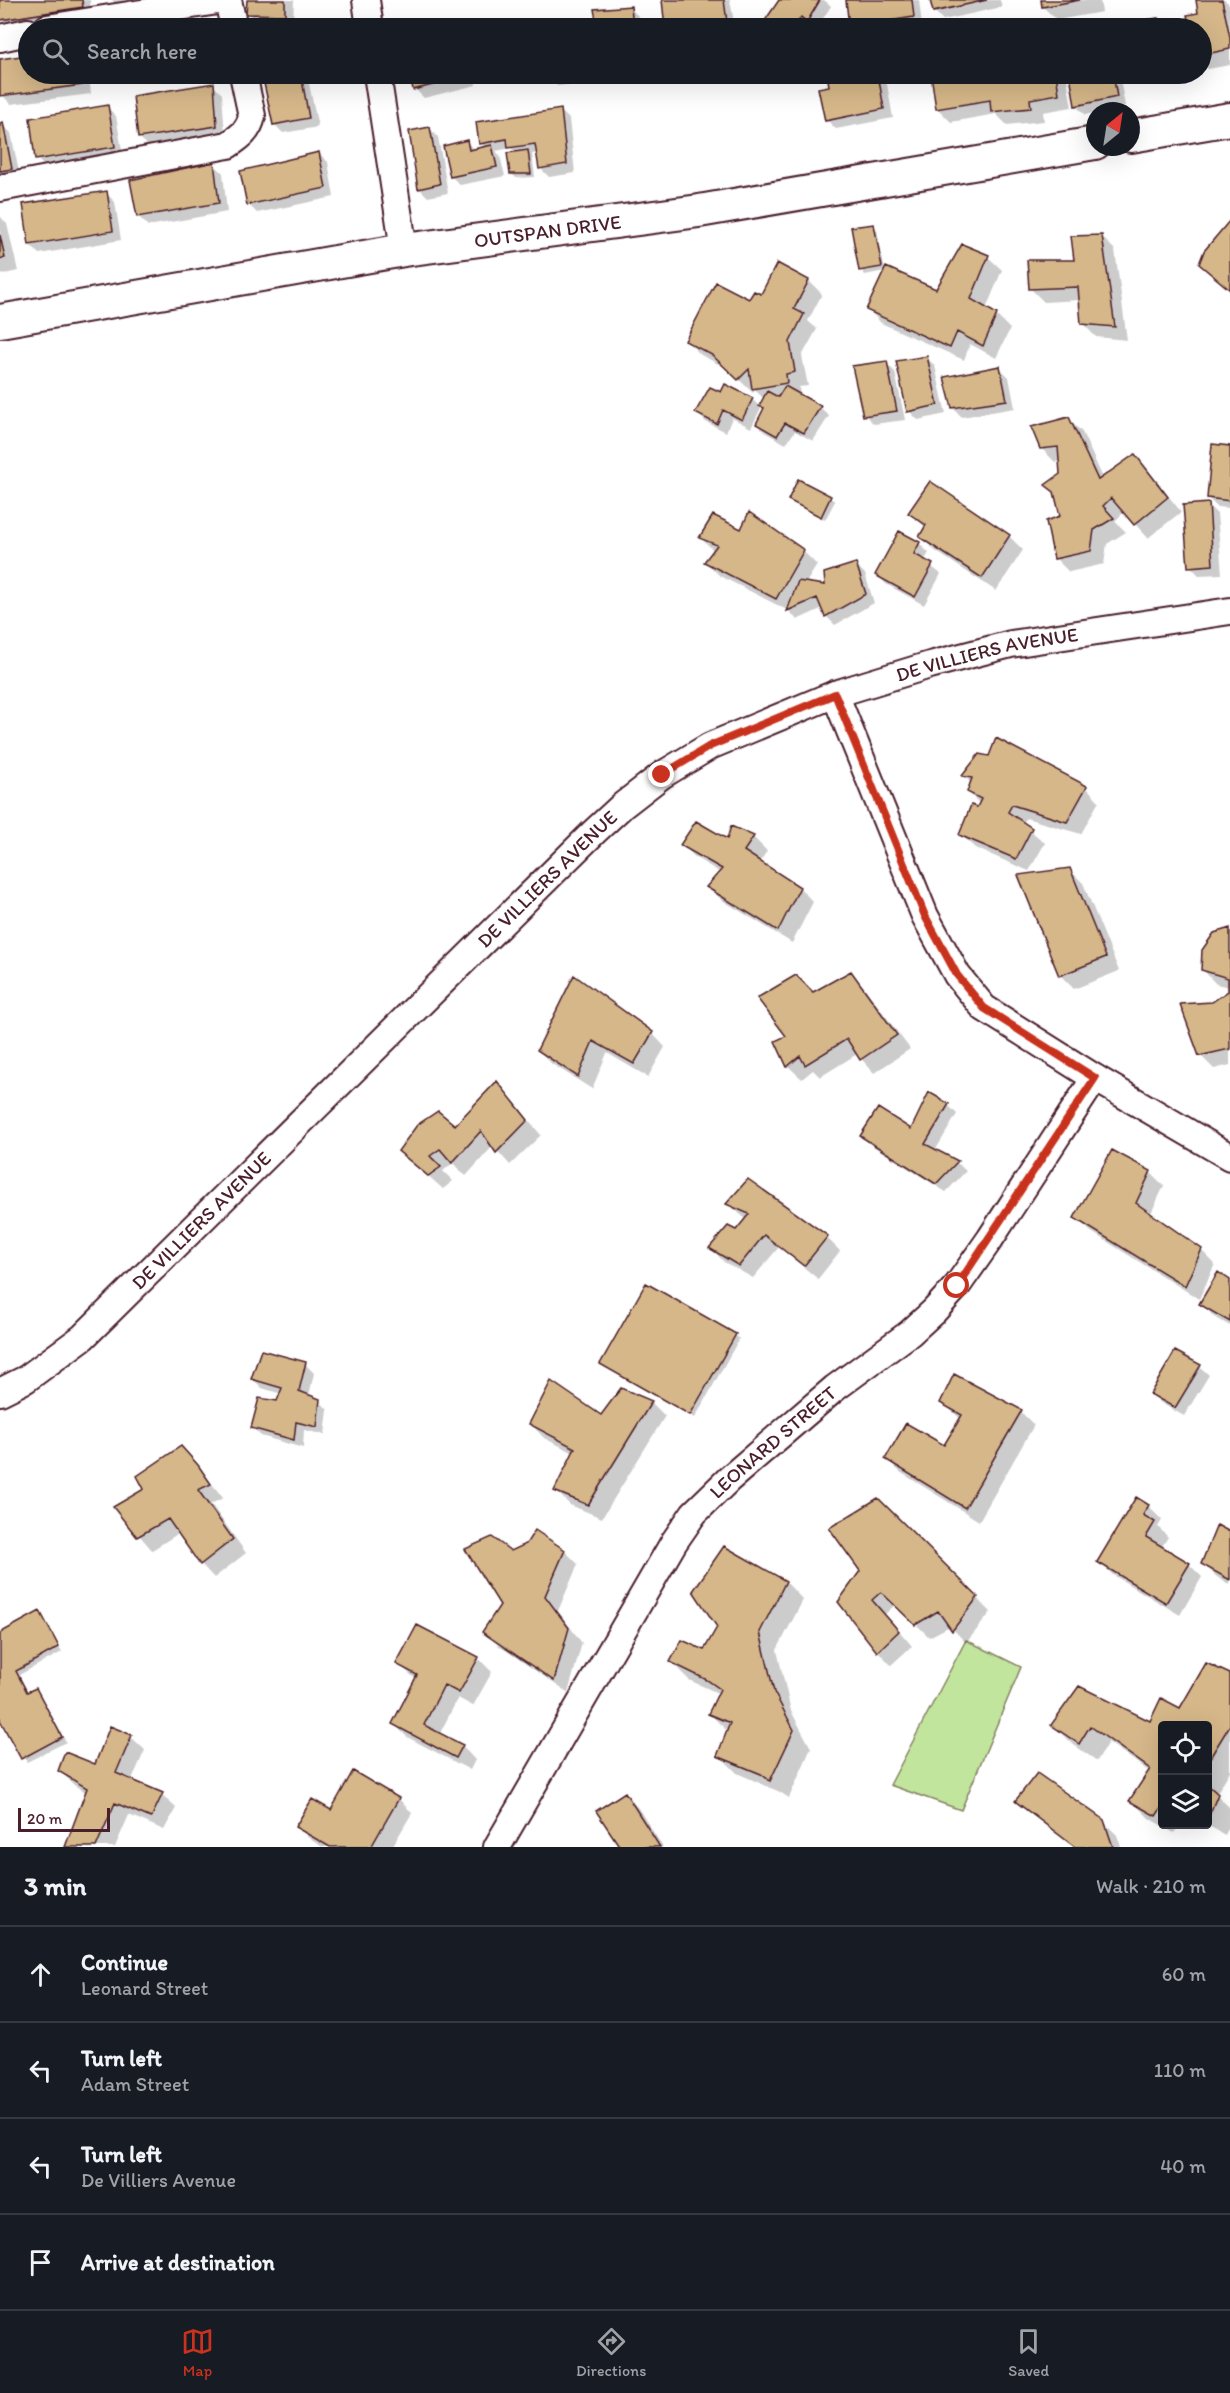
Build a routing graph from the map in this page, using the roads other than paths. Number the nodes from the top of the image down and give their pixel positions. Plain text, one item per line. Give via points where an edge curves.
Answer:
1 (226, 0) edge
2 (366, 0) edge
3 (111, 18) edge
4 (231, 18) edge
5 (369, 18) edge
6 (18, 34) edge
7 (0, 38) edge
8 (245, 84) edge
9 (379, 84) edge
10 (1230, 119) edge
11 (1140, 134) edge
12 (1086, 145) edge
13 (0, 188) edge
14 (404, 250) junction
15 (0, 321) edge
16 (1230, 611) edge
17 (835, 694) junction
18 (1095, 1078) junction
19 (1230, 1157) edge
20 (0, 1392) edge
21 (497, 1847) edge

1 - 3 street
1 - 4 street
2 - 5 street
6 - 7 street
8 - 13 street via 251,122 228,145
9 - 14 street
10 - 11 street
12 - 14 street, OUTSPAN DRIVE via 699,211
14 - 15 street, OUTSPAN DRIVE
16 - 17 street, DE VILLIERS AVENUE via 1011,644
17 - 18 street via 925,916 957,975 984,1008
17 - 20 street, DE VILLIERS AVENUE via 710,746 662,775 622,806 83,1336 26,1380
18 - 19 street
18 - 21 street, LEONARD STREET via 970,1267 934,1311 835,1388 694,1513

